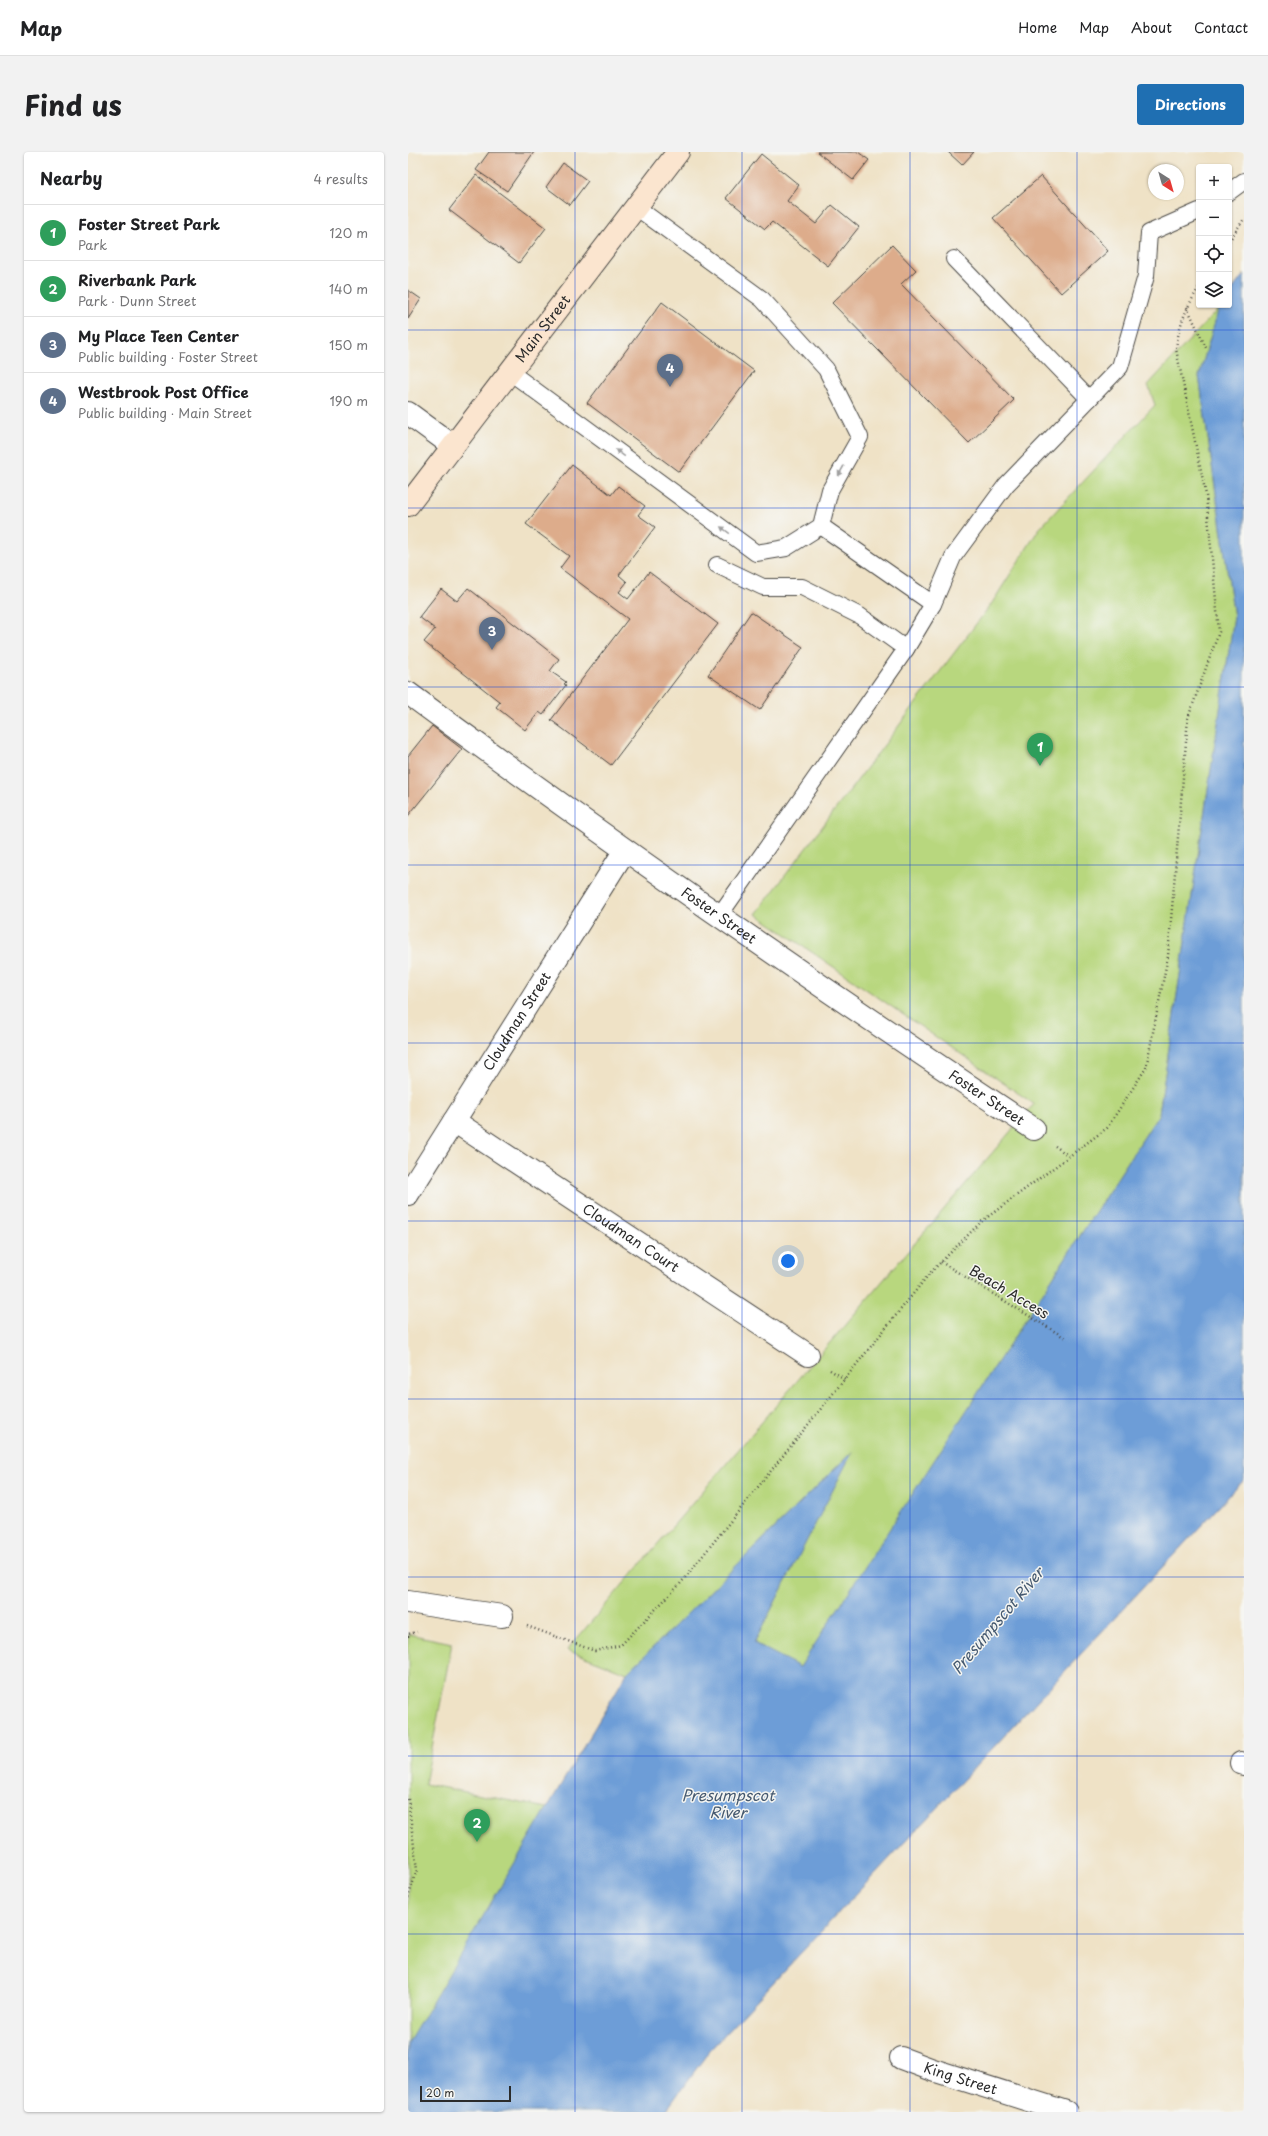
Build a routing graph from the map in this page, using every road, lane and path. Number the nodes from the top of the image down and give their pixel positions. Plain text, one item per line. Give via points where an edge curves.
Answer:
1 (678, 152) edge
2 (1244, 181) edge
3 (1232, 190) edge
4 (636, 207) junction
5 (1196, 212) edge
6 (1244, 219) edge
7 (1232, 237) edge
8 (954, 259) dead end
9 (1196, 292) edge
10 (1207, 350) dead end
11 (510, 372) junction
12 (1089, 399) junction
13 (408, 413) edge
14 (453, 446) junction
15 (408, 505) edge
16 (821, 526) junction
17 (717, 565) dead end
18 (933, 604) junction
19 (906, 649) junction
20 (408, 693) edge
21 (625, 850) junction
22 (719, 916) junction
23 (454, 1121) junction
24 (1034, 1129) dead end
25 (408, 1194) edge
26 (941, 1262) dead end
27 (1067, 1339) dead end
28 (808, 1355) dead end
29 (408, 1602) edge
30 (502, 1616) dead end
31 (408, 1799) edge
32 (408, 1898) edge
33 (901, 2058) dead end
34 (1066, 2112) edge

1 - 4 main road, Main Street
2 - 3 lane
4 - 11 main road, Main Street
4 -> 16 lane via 762,299 826,369 860,437 830,490
5 - 12 lane via 1149,233 1146,276 1120,367
6 - 7 path
8 - 12 lane
9 - 10 path via 1187,307
11 - 14 main road, Main Street
16 -> 11 lane via 786,548 756,553
12 - 18 lane via 1006,485 953,557
13 - 14 street
14 - 15 main road, Main Street
16 - 18 lane
17 - 19 lane via 763,587 802,587 860,616
18 - 19 lane
19 - 22 lane
20 - 21 street, Foster Street via 559,805
21 - 22 street, Foster Street
21 - 23 street, Cloudman Street
22 - 24 street, Foster Street via 873,1023
23 - 25 street, Cloudman Street
23 - 28 street, Cloudman Court
26 - 27 path, Beach Access
29 - 30 street
31 - 32 path via 417,1870
33 - 34 street, King Street

